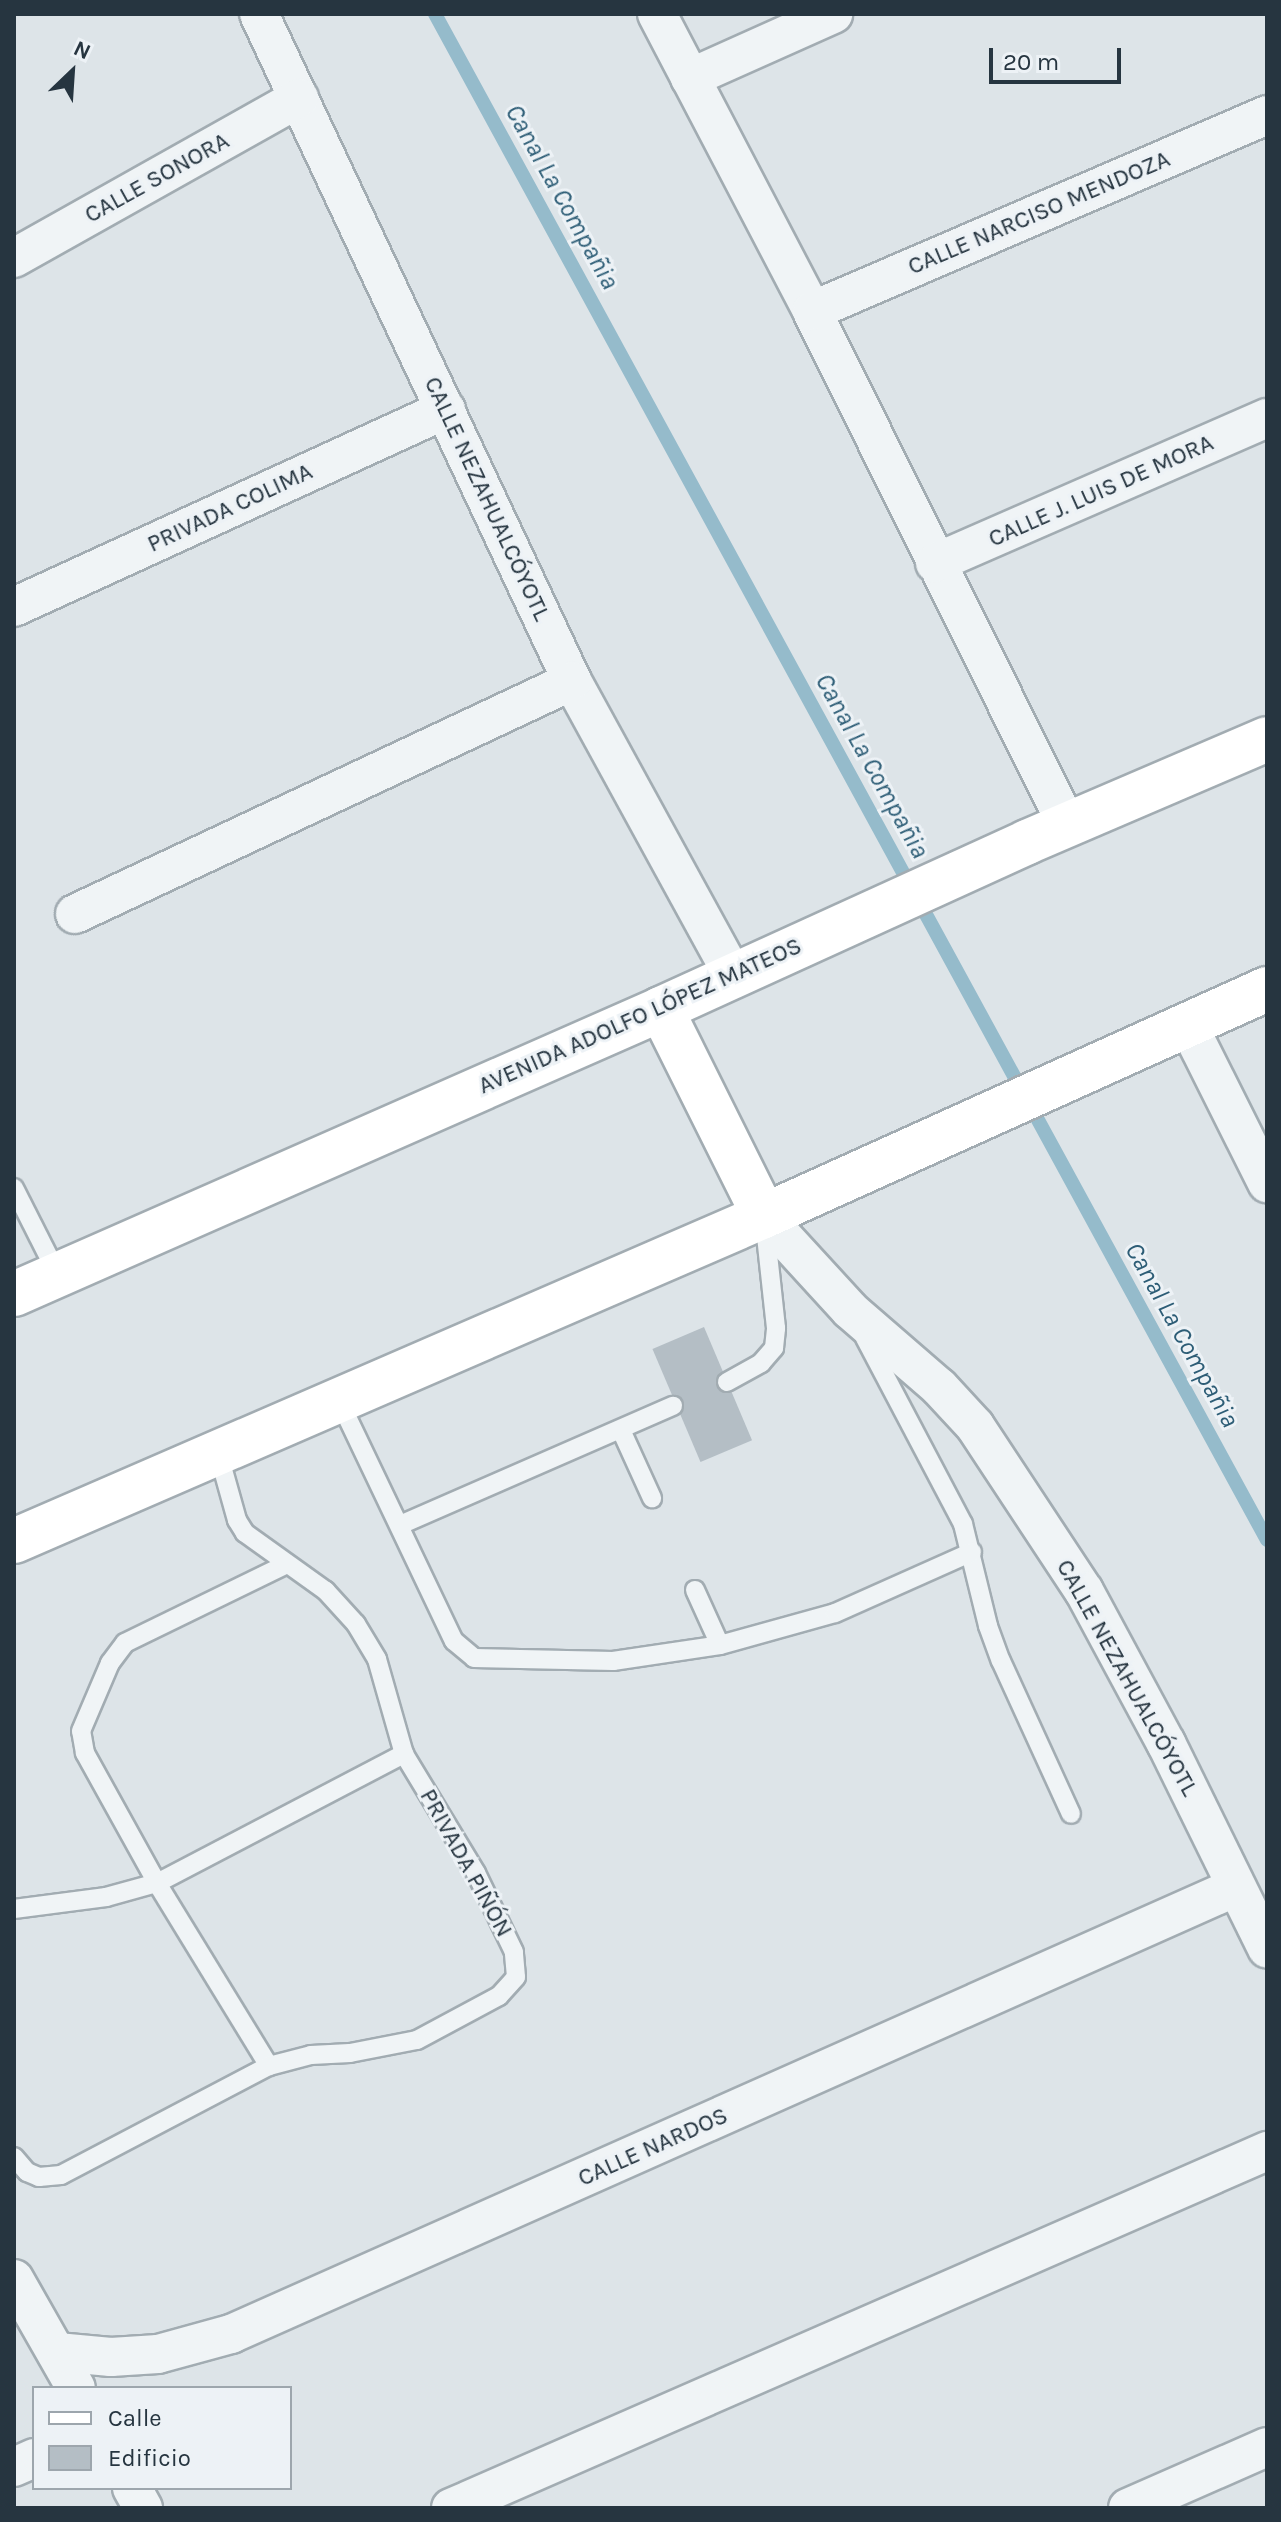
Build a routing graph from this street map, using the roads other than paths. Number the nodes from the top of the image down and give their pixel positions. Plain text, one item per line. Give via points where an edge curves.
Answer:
1 (259, 14) edge
2 (657, 14) edge
3 (833, 14) edge
4 (690, 78) junction
5 (299, 98) junction
6 (1267, 115) edge
7 (14, 258) edge
8 (812, 311) junction
9 (446, 409) junction
10 (1267, 418) edge
11 (935, 563) junction
12 (14, 607) edge
13 (572, 681) junction
14 (1267, 739) edge
15 (1067, 825) junction
16 (75, 914) dead end
17 (750, 966) junction
18 (1267, 989) edge
19 (661, 1009) junction
20 (1188, 1025) junction
21 (1267, 1183) edge
22 (14, 1188) edge
23 (764, 1216) junction
24 (57, 1273) junction
25 (14, 1294) edge
26 (850, 1310) junction
27 (727, 1382) dead end
28 (338, 1398) junction
29 (673, 1406) dead end
30 (621, 1430) junction
31 (218, 1452) junction
32 (652, 1498) dead end
33 (400, 1525) junction
34 (14, 1541) edge
35 (972, 1552) junction
36 (287, 1564) junction
37 (695, 1590) dead end
38 (720, 1645) junction
39 (404, 1754) junction
40 (1071, 1814) dead end
41 (157, 1883) junction
42 (1236, 1887) junction
43 (14, 1909) edge
44 (1267, 1948) edge
45 (269, 2066) junction
46 (1267, 2151) edge
47 (14, 2157) edge
48 (14, 2279) edge
49 (57, 2352) junction
50 (75, 2386) edge
51 (1267, 2447) edge
52 (133, 2490) edge
53 (143, 2508) edge
54 (451, 2508) edge
55 (1128, 2508) edge

1 - 5 street, CALLE NEZAHUALCÓYOTL
2 - 4 street
3 - 4 street
4 - 8 street
5 - 7 street, CALLE SONORA
5 - 9 street, CALLE NEZAHUALCÓYOTL
6 - 8 street, CALLE NARCISO MENDOZA
8 - 11 street
9 - 12 street, PRIVADA COLIMA
9 - 13 street, CALLE NEZAHUALCÓYOTL
10 - 11 street, CALLE J. LUIS DE MORA
11 - 15 street
13 - 16 street
13 - 17 street, CALLE NEZAHUALCÓYOTL
14 - 15 main road, AVENIDA ADOLFO LÓPEZ MATEOS
15 - 17 main road, AVENIDA ADOLFO LÓPEZ MATEOS
17 - 19 main road, AVENIDA ADOLFO LÓPEZ MATEOS
18 - 20 main road
19 - 23 main road
19 - 24 main road, AVENIDA ADOLFO LÓPEZ MATEOS
20 - 21 street
20 - 23 main road
22 - 24 lane
23 - 26 street, CALLE NEZAHUALCÓYOTL
23 - 27 lane via 777,1338 769,1356
23 - 28 main road
24 - 25 main road, AVENIDA ADOLFO LÓPEZ MATEOS
26 - 35 lane via 949,1493
26 - 42 street, CALLE NEZAHUALCÓYOTL via 939,1387 975,1426 1084,1591
28 - 31 main road
28 - 33 lane
29 - 30 lane
30 - 32 lane
30 - 33 lane
31 - 34 main road
31 - 36 lane, PRIVADA PIÑÓN via 237,1520 261,1547
33 - 38 lane via 454,1641 474,1658 613,1661
35 - 38 lane via 835,1613
35 - 40 lane via 1001,1661
36 - 39 lane, PRIVADA PIÑÓN via 326,1591 356,1624 377,1659
36 - 41 lane via 125,1643 87,1713 81,1731 85,1753
37 - 38 lane
39 - 41 lane
39 - 45 lane, PRIVADA PIÑÓN via 476,1873 514,1952 516,1977 499,1996 417,2040
41 - 43 lane via 106,1897
41 - 45 lane
42 - 44 street, CALLE NEZAHUALCÓYOTL
42 - 49 street, CALLE NARDOS via 231,2334 158,2354
45 - 47 lane, PRIVADA PIÑÓN via 61,2175 39,2177
46 - 54 street
48 - 49 street
49 - 50 street
51 - 55 street
52 - 53 street

